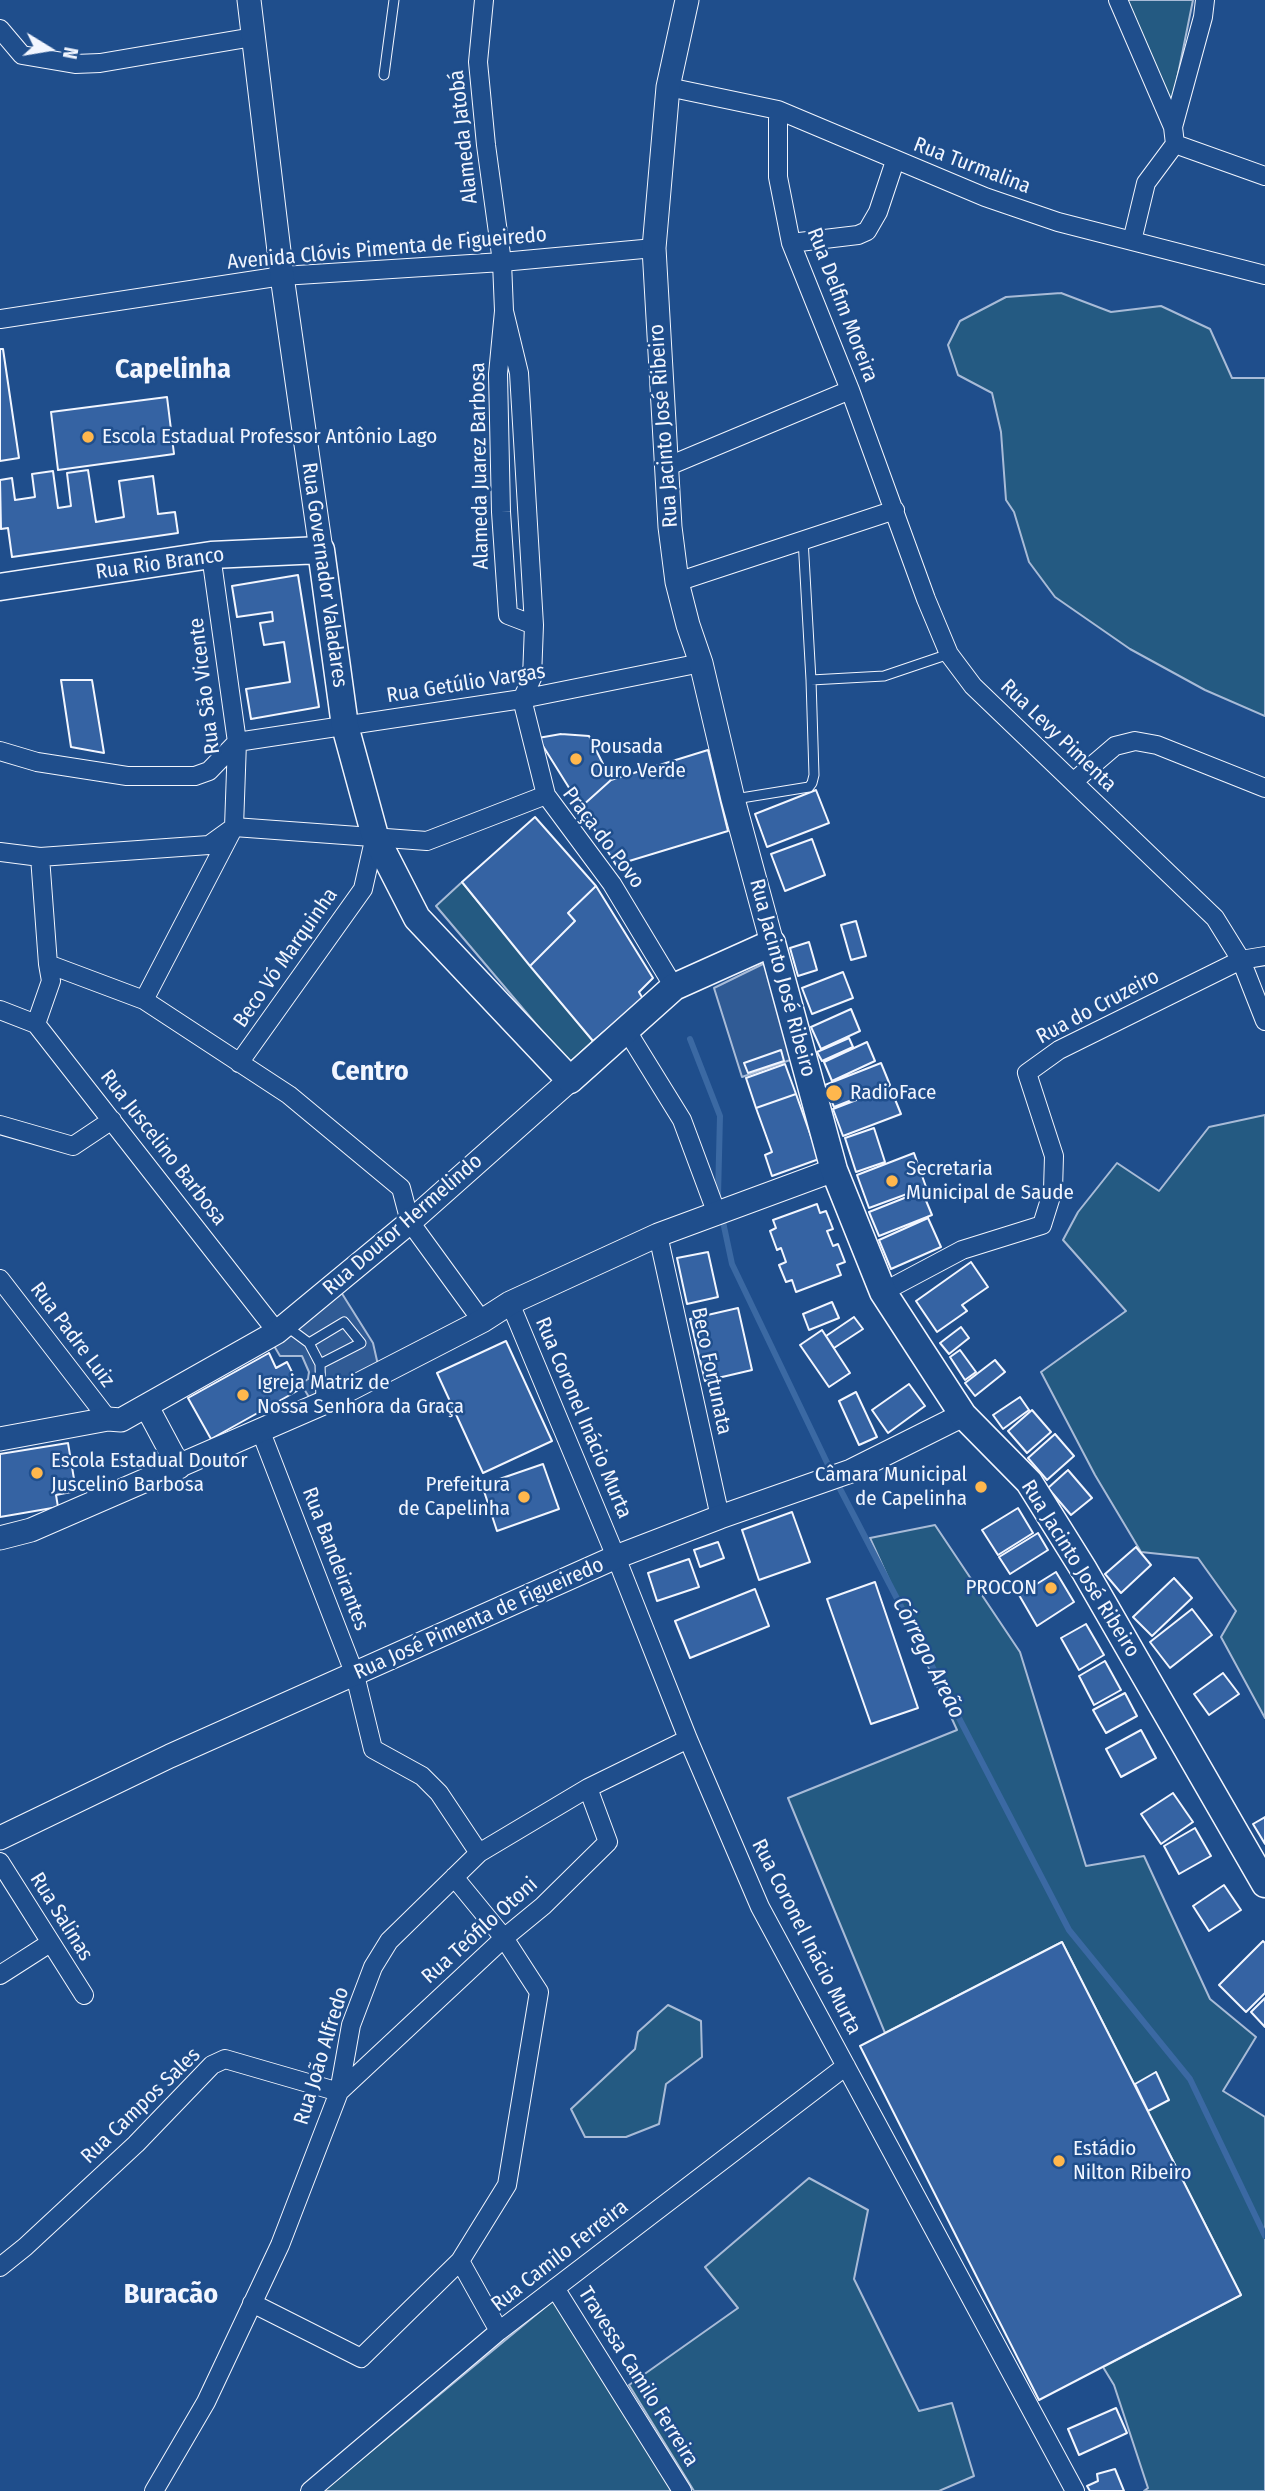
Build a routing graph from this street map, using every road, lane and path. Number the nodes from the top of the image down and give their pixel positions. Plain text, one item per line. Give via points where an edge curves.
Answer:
1 (249, 0) edge
2 (394, 0) edge
3 (484, 0) edge
4 (687, 0) edge
5 (1118, 0) edge
6 (1205, 0) edge
7 (0, 29) edge
8 (253, 37) junction
9 (384, 75) dead end
10 (668, 87) junction
11 (778, 110) junction
12 (1174, 135) junction
13 (895, 161) junction
14 (1265, 176) edge
15 (1132, 241) junction
16 (791, 243) junction
17 (654, 248) junction
18 (502, 262) junction
19 (1265, 275) edge
20 (282, 276) junction
21 (504, 311) junction
22 (0, 319) edge
23 (850, 390) junction
24 (666, 467) junction
25 (895, 510) junction
26 (527, 511) junction
27 (501, 512) junction
28 (803, 539) junction
29 (321, 550) junction
30 (211, 555) junction
31 (677, 582) junction
32 (0, 587) edge
33 (534, 625) junction
34 (949, 654) junction
35 (701, 663) junction
36 (811, 680) junction
37 (522, 699) junction
38 (345, 726) junction
39 (237, 742) junction
40 (0, 751) edge
41 (1073, 782) junction
42 (1265, 788) edge
43 (546, 794) junction
44 (733, 799) junction
45 (234, 827) junction
46 (375, 836) junction
47 (0, 852) edge
48 (40, 857) junction
49 (772, 943) junction
50 (1265, 956) edge
51 (1241, 960) junction
52 (48, 964) junction
53 (674, 987) junction
54 (144, 1000) junction
55 (0, 1010) edge
56 (1265, 1021) edge
57 (36, 1024) junction
58 (627, 1031) junction
59 (239, 1063) junction
60 (570, 1080) junction
61 (112, 1120) junction
62 (1, 1127) edge
63 (834, 1170) junction
64 (723, 1212) junction
65 (410, 1222) junction
66 (658, 1235) junction
67 (0, 1279) edge
68 (883, 1292) junction
69 (510, 1303) junction
70 (482, 1321) junction
71 (281, 1329) junction
72 (309, 1343) junction
73 (320, 1364) junction
74 (321, 1404) junction
75 (147, 1407) junction
76 (963, 1415) junction
77 (108, 1419) junction
78 (261, 1432) junction
79 (0, 1439) edge
80 (179, 1467) junction
81 (720, 1517) junction
82 (0, 1538) edge
83 (616, 1557) junction
84 (355, 1675) junction
85 (688, 1739) junction
86 (589, 1788) junction
87 (0, 1838) edge
88 (479, 1853) junction
89 (0, 1862) edge
90 (454, 1877) junction
91 (1265, 1884) edge
92 (504, 1938) junction
93 (50, 1943) junction
94 (0, 1975) edge
95 (84, 1996) dead end
96 (846, 2066) junction
97 (339, 2092) junction
98 (460, 2261) junction
99 (0, 2267) edge
100 (555, 2288) junction
101 (252, 2303) junction
102 (499, 2331) junction
103 (159, 2484) edge
104 (148, 2491) edge
105 (310, 2491) edge
106 (682, 2491) edge
107 (1075, 2491) edge

1 - 8 street, Rua Governador Valadares
2 - 9 lane
3 - 18 street, Alameda Jatobá via 478,62
4 - 10 street, Rua Jacinto José Ribeiro
5 - 12 street
6 - 12 street
7 - 8 street via 22,55 75,64
8 - 20 street, Rua Governador Valadares
10 - 11 street, Rua Turmalina
10 - 17 street, Rua Jacinto José Ribeiro
11 - 13 street, Rua Turmalina
11 - 16 street, Rua Delfim Moreira via 778,177
12 - 14 street
12 - 15 street via 1146,183
13 - 15 street, Rua Turmalina via 1058,222
13 - 16 street via 867,231
15 - 19 street, Rua Turmalina
16 - 23 street, Rua Delfim Moreira
17 - 18 street, Avenida Clóvis Pimenta de Figueiredo
17 - 24 street, Rua Jacinto José Ribeiro
18 - 20 street, Avenida Clóvis Pimenta de Figueiredo
18 - 21 street, Alameda Jatobá
20 - 22 street, Avenida Clóvis Pimenta de Figueiredo
20 - 29 street, Rua Governador Valadares
21 - 26 street, Alameda Juarez Barbosa via 519,373
21 - 27 street, Alameda Juarez Barbosa via 498,374
23 - 24 street
23 - 25 street, Rua Delfim Moreira
24 - 31 street, Rua Jacinto José Ribeiro
25 - 28 street
25 - 34 street, Rua Levy Pimenta
26 - 27 street
26 - 33 street, Alameda Juarez Barbosa
27 - 33 street, Alameda Juarez Barbosa via 509,614
28 - 31 street
28 - 36 lane
29 - 30 main road, Rua Rio Branco
29 - 38 main road, Rua Governador Valadares
30 - 32 main road, Rua Rio Branco
30 - 39 street, Rua São Vicente
31 - 35 street, Rua Jacinto José Ribeiro
33 - 37 street, Alameda Juarez Barbosa via 532,678
34 - 36 lane via 884,676
34 - 41 street, Rua Levy Pimenta via 973,686
35 - 37 street, Rua Getúlio Vargas
35 - 44 street, Rua Jacinto José Ribeiro
36 - 44 lane via 812,783
37 - 38 street, Rua Getúlio Vargas
37 - 43 street
38 - 39 street, Rua Getúlio Vargas
38 - 46 main road, Rua Governador Valadares
39 - 40 street via 209,771 195,776 127,776 37,762
39 - 45 street, Rua São Vicente
41 - 42 street via 1115,746 1135,741 1157,745
41 - 51 street, Rua Levy Pimenta via 1215,918
43 - 46 street, Praça do Povo via 427,841
43 - 53 street, Praça do Povo via 612,884
44 - 49 street, Rua Jacinto José Ribeiro
45 - 46 street, Praça do Povo
45 - 48 street via 209,845
45 - 54 street, Rua São Vicente
46 - 59 street, Beco Vó Marquinha via 363,889
46 - 60 main road, Rua Governador Valadares via 417,918
47 - 48 street
48 - 52 street
49 - 53 main road, Rua Doutor Hermelindo
49 - 63 main road, Rua Jacinto José Ribeiro
50 - 51 street, Rua do Cruzeiro
51 - 56 street, Rua Levy Pimenta
51 - 68 street, Rua do Cruzeiro via 1059,1050 1027,1073 1054,1156 1053,1190 1042,1225 962,1250
52 - 54 street
52 - 57 street via 51,981
53 - 58 main road, Rua Doutor Hermelindo
54 - 59 street
55 - 57 street
57 - 61 street, Rua Juscelino Barbosa
58 - 60 main road, Rua Doutor Hermelindo
58 - 64 street via 682,1120
59 - 65 street via 289,1095 401,1188
60 - 65 street, Rua Doutor Hermelindo
61 - 62 street via 73,1146
61 - 71 street, Rua Juscelino Barbosa
63 - 64 street
63 - 68 main road, Rua Jacinto José Ribeiro
64 - 66 street
65 - 70 street
65 - 71 street, Rua Doutor Hermelindo
66 - 69 street
66 - 81 street, Beco Fortunata
67 - 77 street, Rua Padre Luiz
68 - 76 main road, Rua Jacinto José Ribeiro
69 - 70 street
69 - 83 street, Rua Coronel Inácio Murta
70 - 74 street
71 - 72 lane
71 - 75 street, Rua Doutor Hermelindo
72 - 73 lane
72 - 73 lane via 344,1322 361,1343
73 - 74 lane
74 - 78 street
75 - 77 street, Rua Doutor Hermelindo via 121,1420
75 - 80 street
76 - 81 street, Rua José Pimenta de Figueiredo via 851,1471
76 - 91 main road, Rua Jacinto José Ribeiro via 1029,1482
77 - 79 street, Rua Doutor Hermelindo
78 - 80 street
78 - 84 street, Rua Bandeirantes
80 - 82 street via 31,1530
81 - 83 street, Rua José Pimenta de Figueiredo
83 - 84 street, Rua José Pimenta de Figueiredo
83 - 85 street, Rua Coronel Inácio Murta
84 - 87 street, Rua José Pimenta de Figueiredo via 170,1756
84 - 88 street, Rua Bandeirantes via 373,1749 422,1776 439,1793
85 - 86 street, Rua João Alfredo
85 - 96 street, Rua Coronel Inácio Murta via 761,1907
86 - 88 street, Rua João Alfredo
86 - 92 street, Rua Teófilo Otoni via 608,1842
88 - 90 street, Rua João Alfredo
89 - 93 street, Rua Salinas
90 - 92 street
90 - 97 street, Rua João Alfredo via 389,1941 373,1967 351,2025
92 - 97 street, Rua Teófilo Otoni
92 - 98 street via 539,1992 507,2185
93 - 94 street
93 - 95 street, Rua Salinas
96 - 100 street, Rua Camilo Ferreira
96 - 107 street, Rua Coronel Inácio Murta
97 - 99 street, Rua Campos Sales via 225,2059 212,2065 136,2144
97 - 101 street, Rua João Alfredo
98 - 101 street via 361,2358
98 - 102 street
100 - 102 street, Rua Camilo Ferreira
100 - 106 street, Travessa Camilo Ferreira
101 - 103 street, Rua João Alfredo via 206,2402
102 - 105 street, Rua Camilo Ferreira
103 - 104 street, Rua João Alfredo

